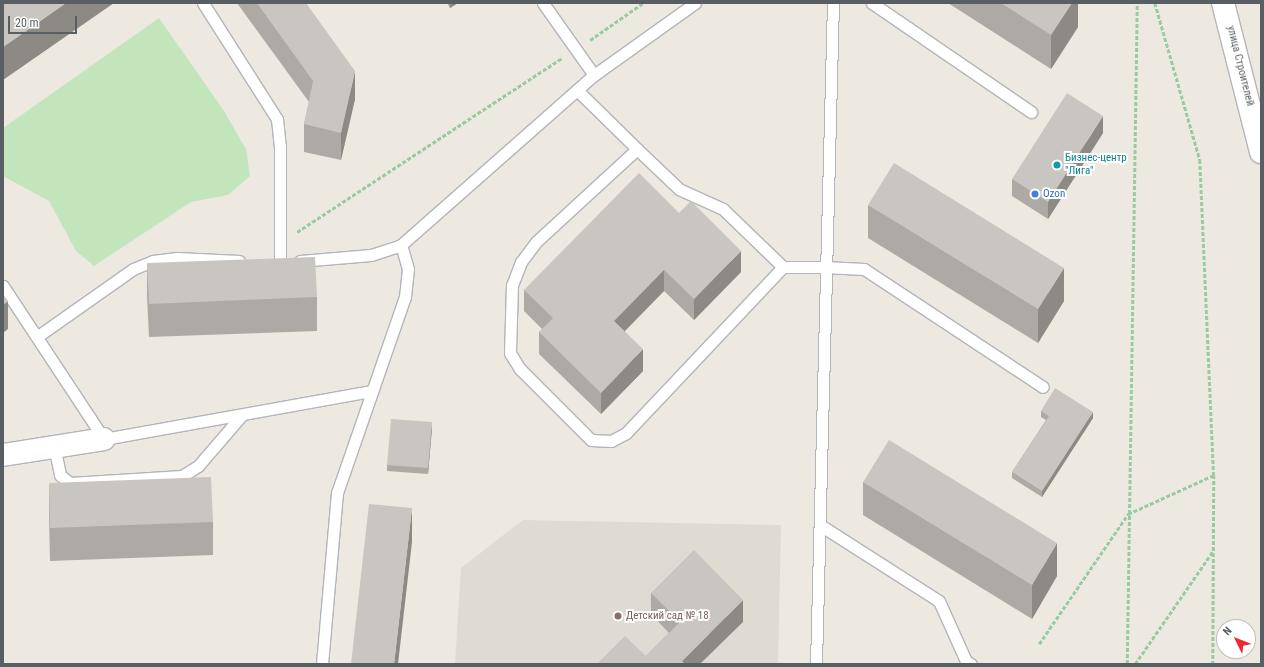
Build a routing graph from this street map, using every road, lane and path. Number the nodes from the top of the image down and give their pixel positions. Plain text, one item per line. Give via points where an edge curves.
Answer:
1 (203, 3) edge
2 (543, 3) edge
3 (643, 3) edge
4 (695, 3) edge
5 (833, 3) edge
6 (872, 3) edge
7 (1137, 3) edge
8 (1154, 3) edge
9 (1223, 3) edge
10 (576, 49) junction
11 (594, 75) junction
12 (577, 90) junction
13 (1031, 112) dead end
14 (637, 149) junction
15 (1261, 152) edge
16 (280, 243) junction
17 (401, 244) junction
18 (248, 261) edge
19 (264, 262) edge
20 (280, 263) junction
21 (824, 266) junction
22 (783, 267) junction
23 (3, 286) edge
24 (38, 336) junction
25 (1043, 387) dead end
26 (372, 391) junction
27 (241, 416) junction
28 (104, 439) junction
29 (54, 446) junction
30 (3, 455) edge
31 (1214, 475) junction
32 (1128, 514) junction
33 (820, 525) junction
34 (1214, 550) junction
35 (1040, 644) dead end
36 (322, 664) edge
37 (816, 664) edge
38 (971, 664) edge
39 (1127, 664) edge
40 (1135, 664) edge
41 (1213, 664) edge

1 - 16 lane via 277,119
2 - 10 lane
3 - 10 path
4 - 11 lane
5 - 21 lane
6 - 13 lane
7 - 32 path
8 - 31 path via 1200,160
9 - 15 street, улица Строителей
10 - 11 lane
10 - 16 path
11 - 12 lane
12 - 14 lane
12 - 17 lane
14 - 22 lane via 679,190 723,209
14 - 22 lane via 536,242 520,262 512,285 510,353 520,368 591,440 611,441 626,433
16 - 20 lane
17 - 20 lane via 371,255
17 - 26 lane via 408,269 405,297
18 - 24 lane via 177,258 153,261 133,269
19 - 20 lane
21 - 22 lane
21 - 25 lane via 864,270
21 - 33 lane
23 - 24 lane
24 - 28 lane
26 - 27 lane
26 - 36 lane via 337,494
27 - 28 lane
27 - 29 lane via 198,466 182,476 70,483 60,474
28 - 29 street
29 - 30 street
31 - 32 path
31 - 34 path
32 - 35 path
32 - 39 path
33 - 37 lane
33 - 38 lane via 939,602 966,661
34 - 40 path
34 - 41 path

